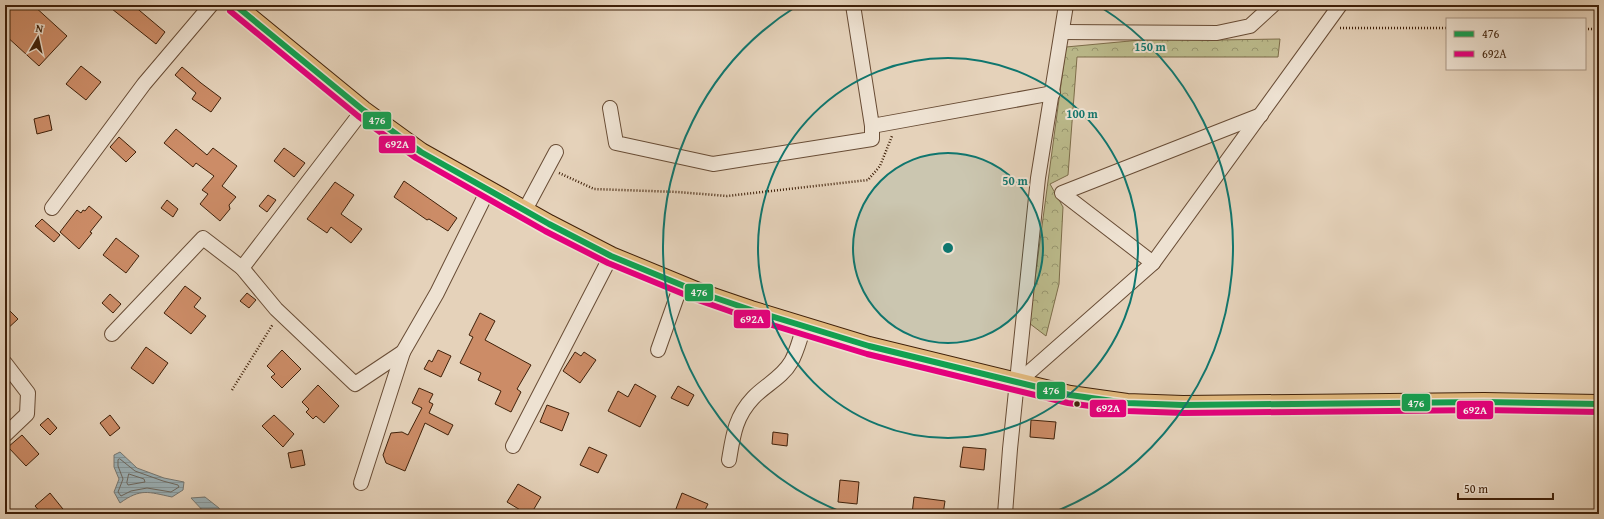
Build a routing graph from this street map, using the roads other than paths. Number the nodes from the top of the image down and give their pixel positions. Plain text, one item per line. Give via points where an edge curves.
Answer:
1 (210, 5) edge
2 (235, 5) edge
3 (853, 5) edge
4 (1066, 5) edge
5 (1273, 5) edge
6 (1340, 5) edge
7 (1062, 32) junction
8 (1053, 93) junction
9 (610, 108) dead end
10 (363, 110) junction
11 (1261, 114) junction
12 (872, 126) junction
13 (556, 152) dead end
14 (488, 190) junction
15 (52, 208) dead end
16 (525, 210) junction
17 (611, 256) junction
18 (1153, 263) junction
19 (242, 268) junction
20 (681, 285) junction
21 (804, 327) junction
22 (112, 334) dead end
23 (658, 350) dead end
24 (403, 352) junction
25 (5, 363) edge
26 (1017, 383) junction
27 (1599, 404) edge
28 (5, 435) edge
29 (513, 446) dead end
30 (729, 460) dead end
31 (361, 483) dead end
32 (1005, 514) edge

1 - 15 street via 144,84
2 - 10 main road
3 - 12 street
4 - 7 street
5 - 7 street via 1250,26 1217,33
6 - 11 street
7 - 8 street
8 - 12 street
8 - 26 street via 1038,178
9 - 12 street via 616,143 713,164 872,139
10 - 14 main road via 421,152
10 - 19 street
11 - 18 street
11 - 18 street via 1062,193
13 - 16 street
14 - 16 main road
14 - 24 street
16 - 17 main road
17 - 20 main road
17 - 29 street
18 - 26 street
19 - 22 street via 202,238
19 - 24 street via 276,309 355,384
20 - 21 main road
20 - 23 street
21 - 26 main road
21 - 30 street via 791,362 742,412 734,427
24 - 31 street
25 - 28 street via 28,393 27,414
26 - 27 main road via 1088,398 1127,403 1182,405 1484,402
26 - 32 street

